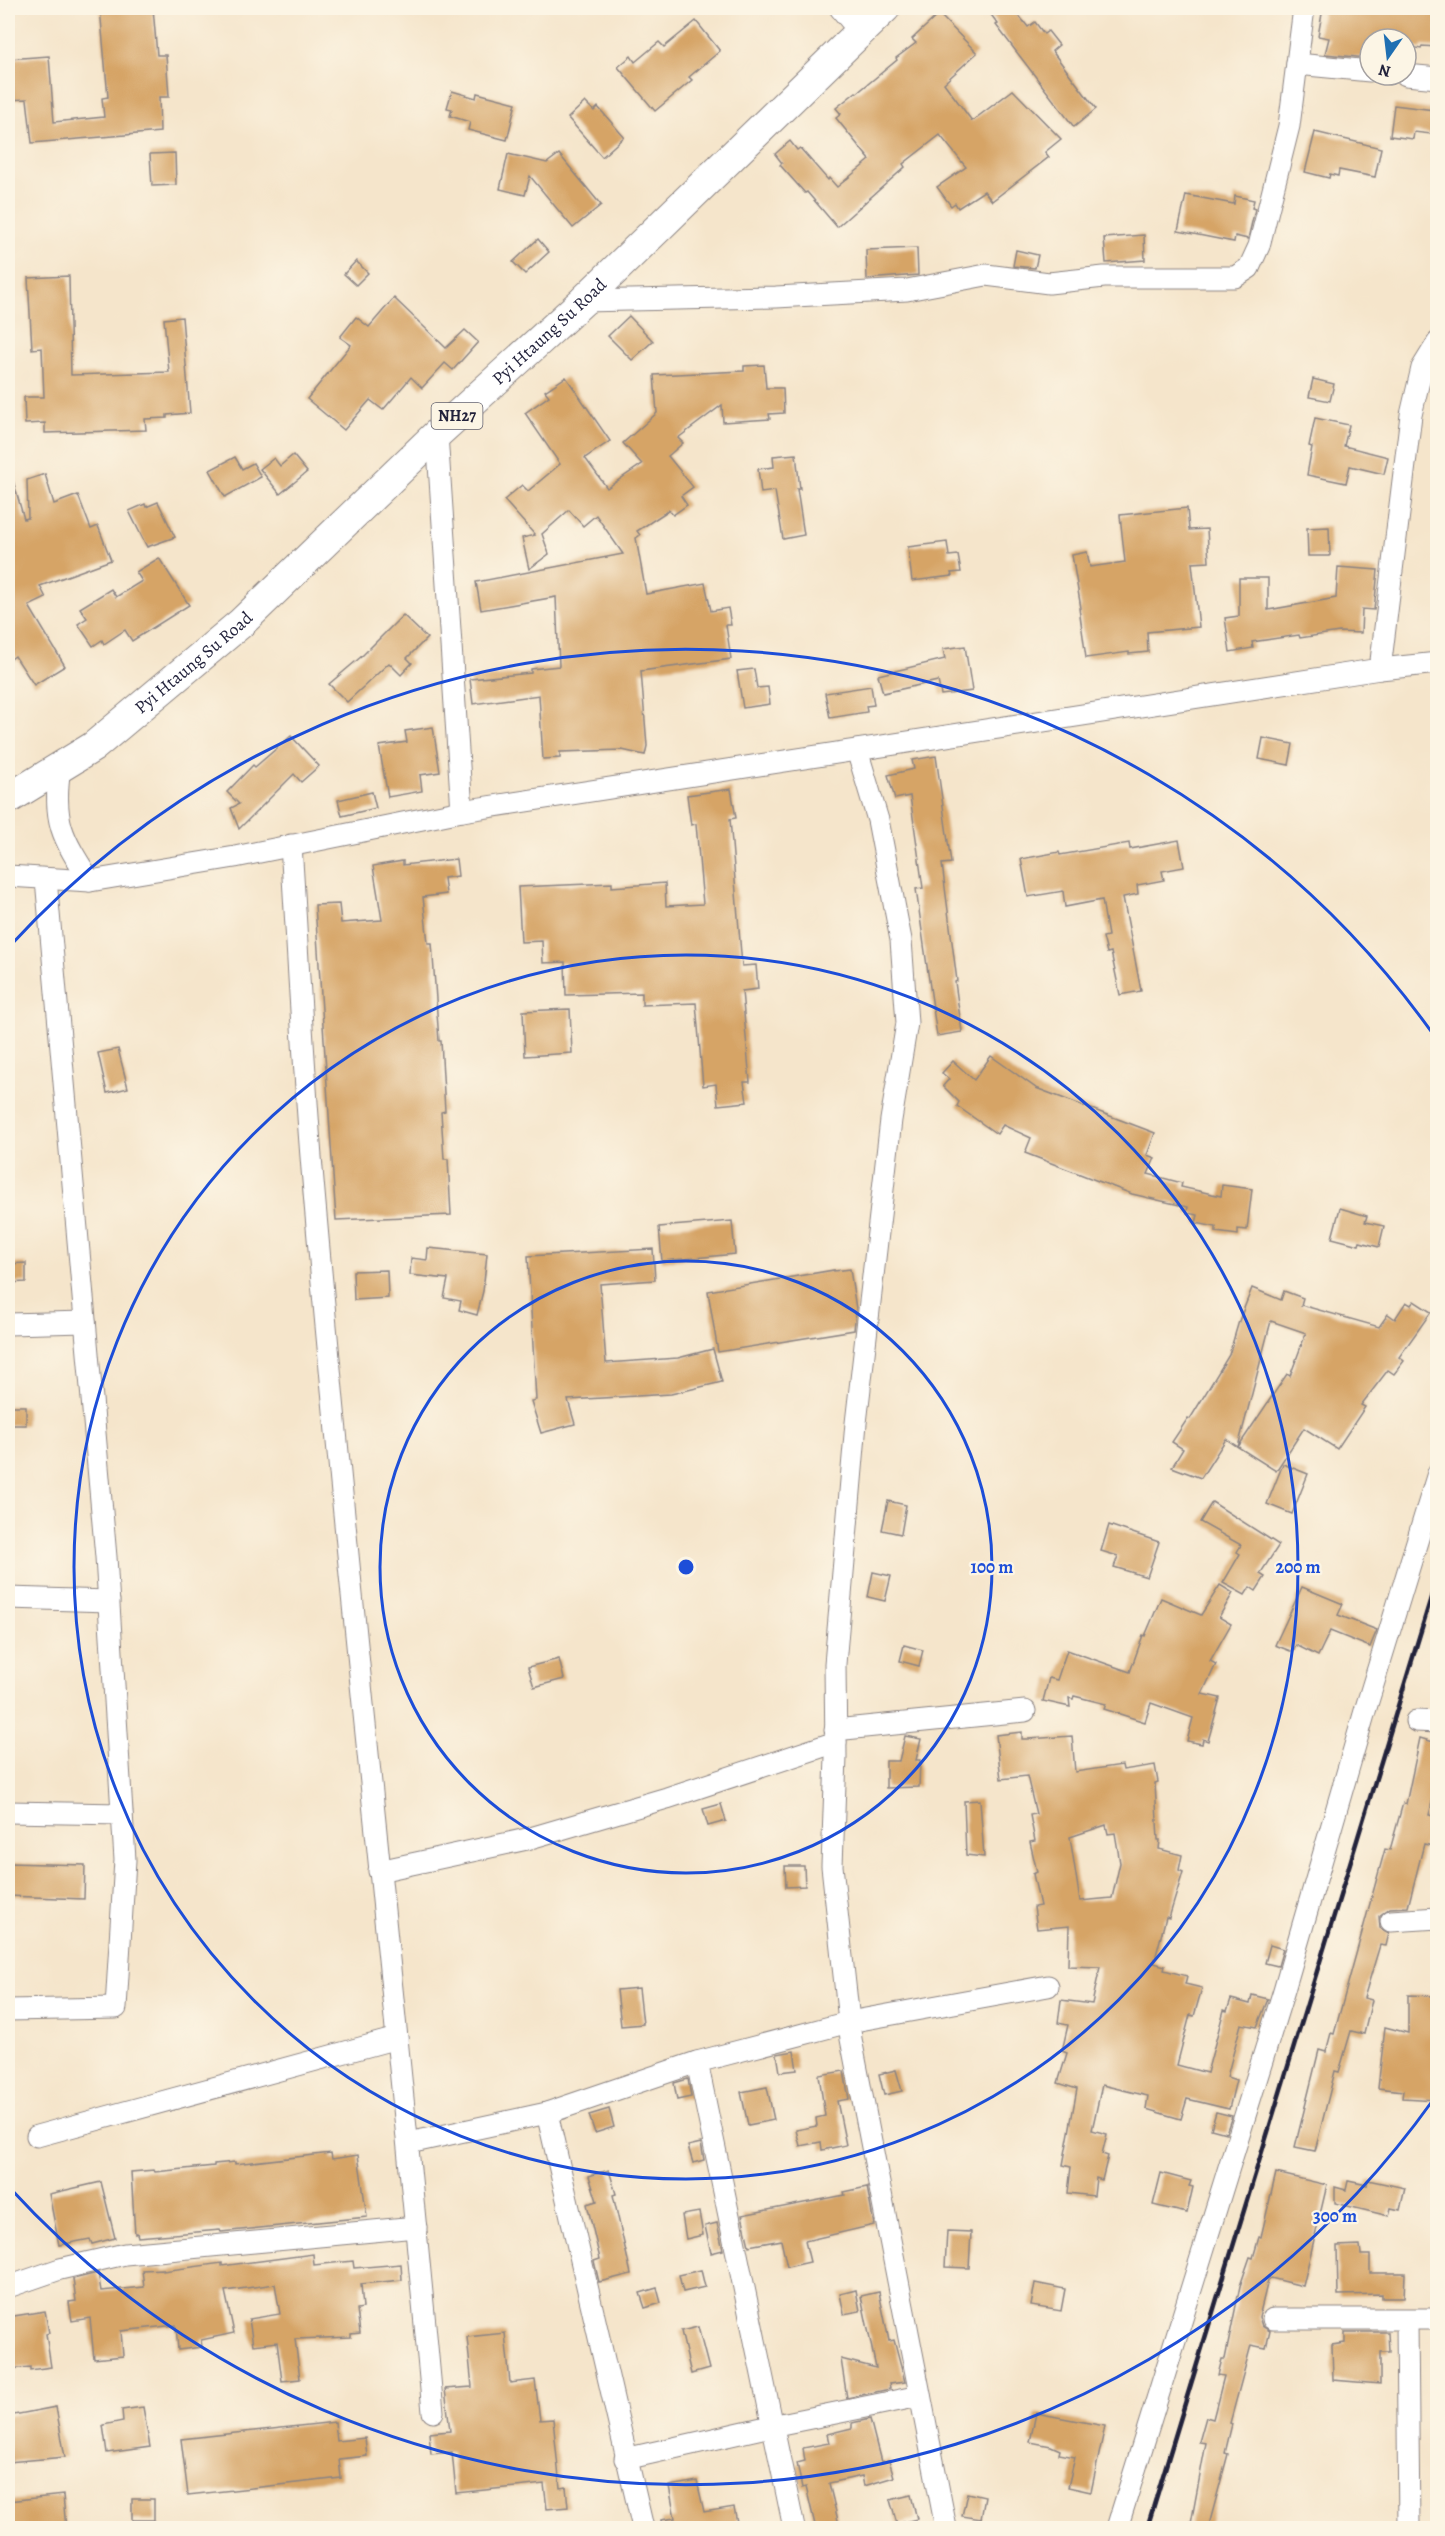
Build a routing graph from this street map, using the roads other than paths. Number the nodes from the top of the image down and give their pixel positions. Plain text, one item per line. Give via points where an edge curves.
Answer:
1 (840, 8) edge
2 (885, 8) edge
3 (1304, 8) edge
4 (860, 32) junction
5 (1297, 64) junction
6 (1358, 70) edge
7 (1418, 76) edge
8 (1437, 78) edge
9 (582, 301) junction
10 (1437, 342) edge
11 (437, 434) junction
12 (1437, 663) edge
13 (1380, 669) junction
14 (857, 750) junction
15 (60, 767) junction
16 (8, 799) edge
17 (462, 811) junction
18 (291, 845) junction
19 (8, 876) edge
20 (46, 879) junction
21 (90, 881) junction
22 (85, 1322) junction
23 (8, 1323) edge
24 (1437, 1473) edge
25 (8, 1598) edge
26 (109, 1601) junction
27 (1025, 1711) dead end
28 (1416, 1721) dead end
29 (1437, 1722) edge
30 (836, 1736) junction
31 (8, 1812) edge
32 (122, 1814) junction
33 (379, 1871) junction
34 (1437, 1918) edge
35 (1391, 1921) dead end
36 (1048, 1986) dead end
37 (8, 2010) edge
38 (849, 2022) junction
39 (397, 2038) junction
40 (697, 2062) junction
41 (547, 2113) junction
42 (37, 2136) dead end
43 (409, 2143) junction
44 (416, 2228) junction
45 (8, 2287) edge
46 (1273, 2319) dead end
47 (1437, 2319) edge
48 (1407, 2321) junction
49 (920, 2396) junction
50 (433, 2412) dead end
51 (771, 2426) junction
52 (625, 2459) junction
53 (643, 2529) edge
54 (794, 2529) edge
55 (946, 2529) edge
56 (1117, 2529) edge
57 (1409, 2529) edge

1 - 4 street
2 - 4 highway, Pyi Htaung Su Road / NH27
3 - 5 street
4 - 9 highway, Pyi Htaung Su Road / NH27
5 - 6 street
5 - 9 street via 1289,126 1259,246 1249,268 1235,277 1104,277 1049,283 986,275 907,290
7 - 8 street
9 - 11 highway, Pyi Htaung Su Road / NH27
10 - 13 street via 1422,368 1411,415
11 - 15 highway, Pyi Htaung Su Road / NH27 via 241,623 93,747
11 - 17 street
12 - 13 street
13 - 14 street
14 - 17 street
14 - 30 street via 878,820 902,940 907,1023 891,1120 856,1423 835,1664
15 - 16 highway, Pyi Htaung Su Road / NH27
15 - 21 street via 58,818 68,846
17 - 18 street
18 - 21 street
18 - 33 street via 312,1165
19 - 20 street
20 - 21 street
20 - 22 street
22 - 23 street
22 - 26 street
24 - 56 street via 1281,2002
25 - 26 street
26 - 32 street
27 - 30 street
28 - 29 street
30 - 33 street via 667,1798 527,1839
30 - 38 street via 832,1866
31 - 32 street
32 - 37 street via 125,1860 116,2008
33 - 39 street
34 - 35 street
36 - 38 street
38 - 40 street
38 - 49 street
39 - 42 street
39 - 43 street
40 - 41 street
40 - 51 street
41 - 43 street
41 - 52 street
43 - 44 street
44 - 45 street via 125,2254 60,2269
44 - 50 street
46 - 48 street
47 - 48 street
48 - 57 street
49 - 51 street
49 - 55 street
51 - 52 street
51 - 54 street
52 - 53 street

